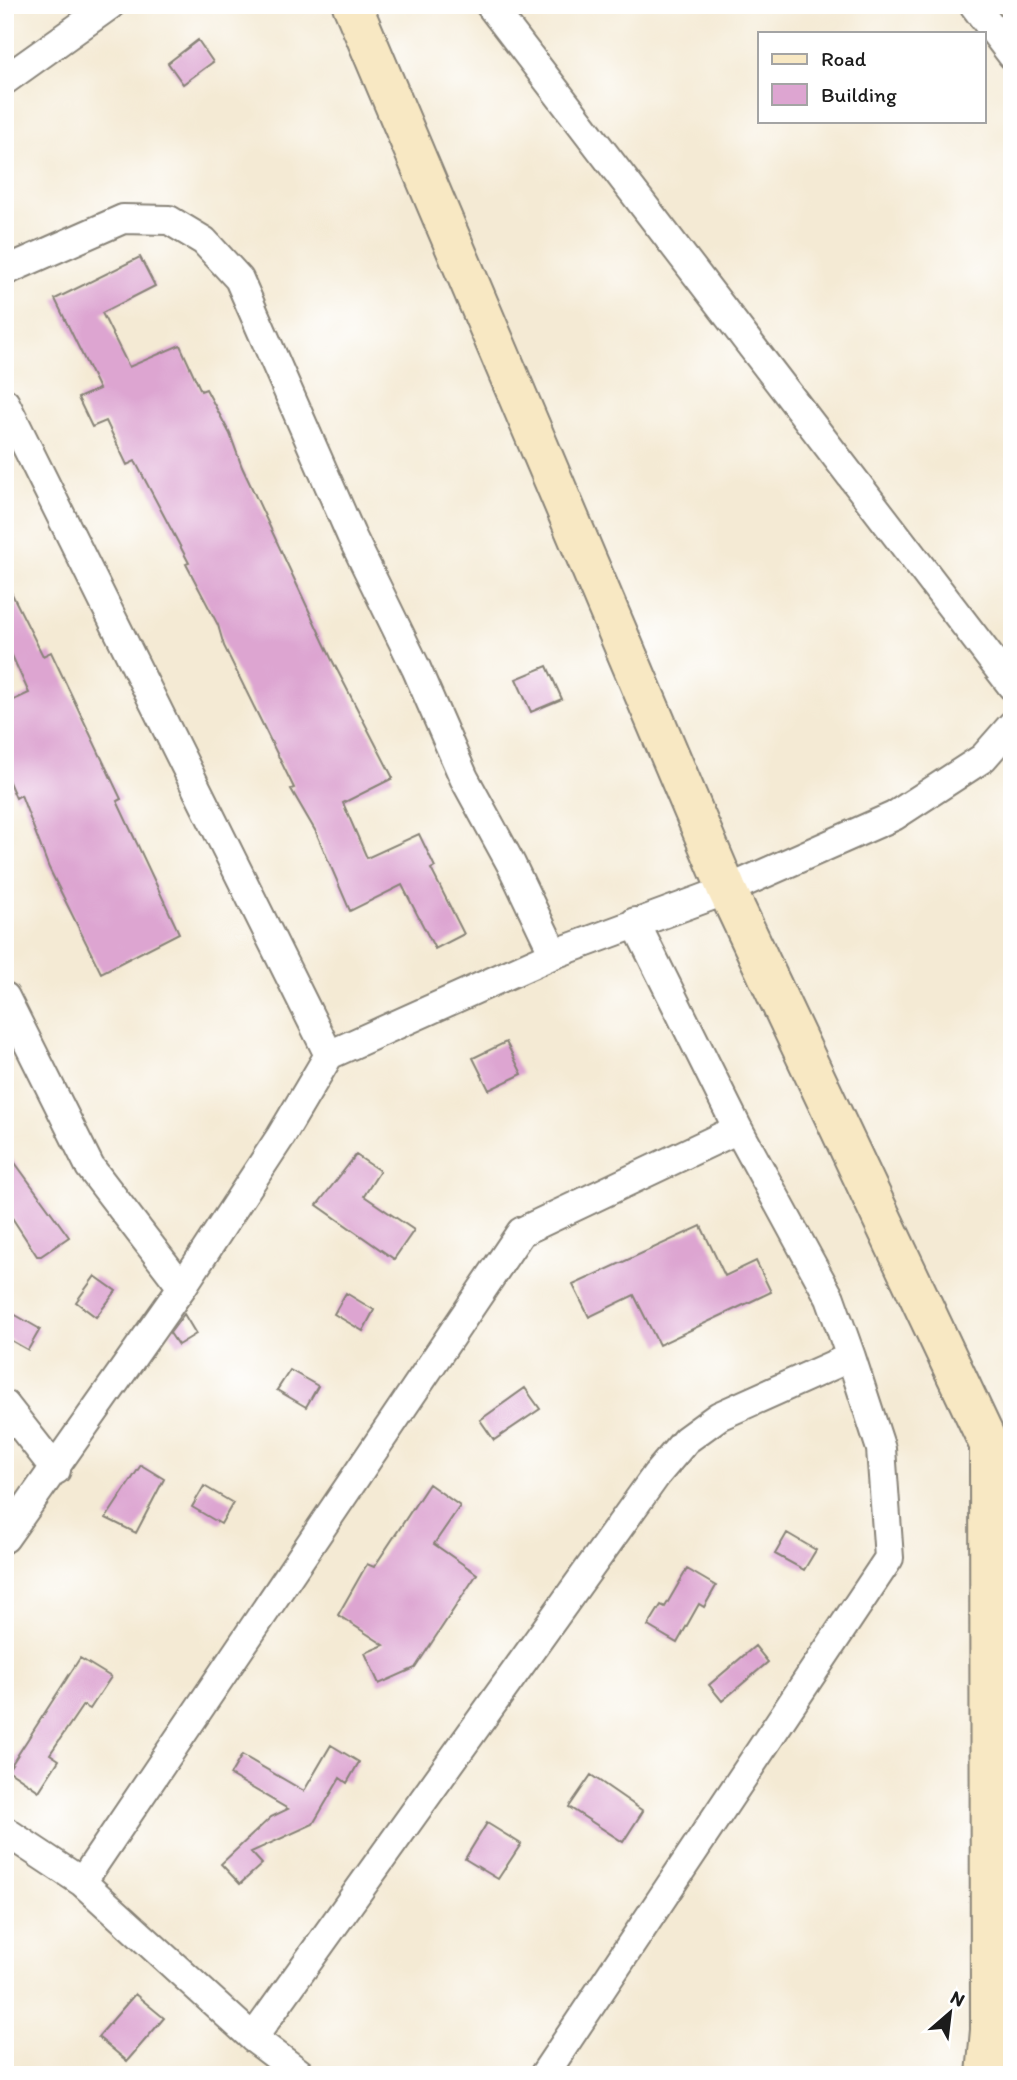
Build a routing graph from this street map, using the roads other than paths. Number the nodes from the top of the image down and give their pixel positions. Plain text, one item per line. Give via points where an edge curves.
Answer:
1 (110, 5) edge
2 (352, 5) edge
3 (490, 5) edge
4 (974, 5) edge
5 (1012, 55) edge
6 (5, 80) edge
7 (5, 271) edge
8 (5, 402) edge
9 (1012, 686) edge
10 (1012, 725) edge
11 (727, 890) junction
12 (635, 922) junction
13 (554, 954) junction
14 (5, 997) edge
15 (328, 1055) junction
16 (738, 1129) junction
17 (182, 1287) junction
18 (851, 1357) junction
19 (5, 1405) edge
20 (56, 1470) junction
21 (5, 1538) edge
22 (5, 1831) edge
23 (82, 1882) junction
24 (253, 2038) junction
25 (302, 2075) edge
26 (544, 2075) edge
27 (986, 2075) edge

1 - 6 street
2 - 11 street
3 - 9 street
4 - 5 street
7 - 13 street via 123,219 169,220 204,241 239,279 464,778
8 - 15 street
10 - 11 street via 983,758 894,816
11 - 12 street
11 - 27 street via 989,1445 990,2030
12 - 13 street
12 - 16 street
13 - 15 street
14 - 17 street via 90,1167
15 - 17 street
16 - 18 street via 830,1298
16 - 23 street via 521,1232
17 - 20 street
18 - 24 street via 719,1416 686,1440 657,1474
18 - 26 street via 881,1449 889,1558
19 - 20 street
20 - 21 street
22 - 23 street
23 - 24 street
24 - 25 street

